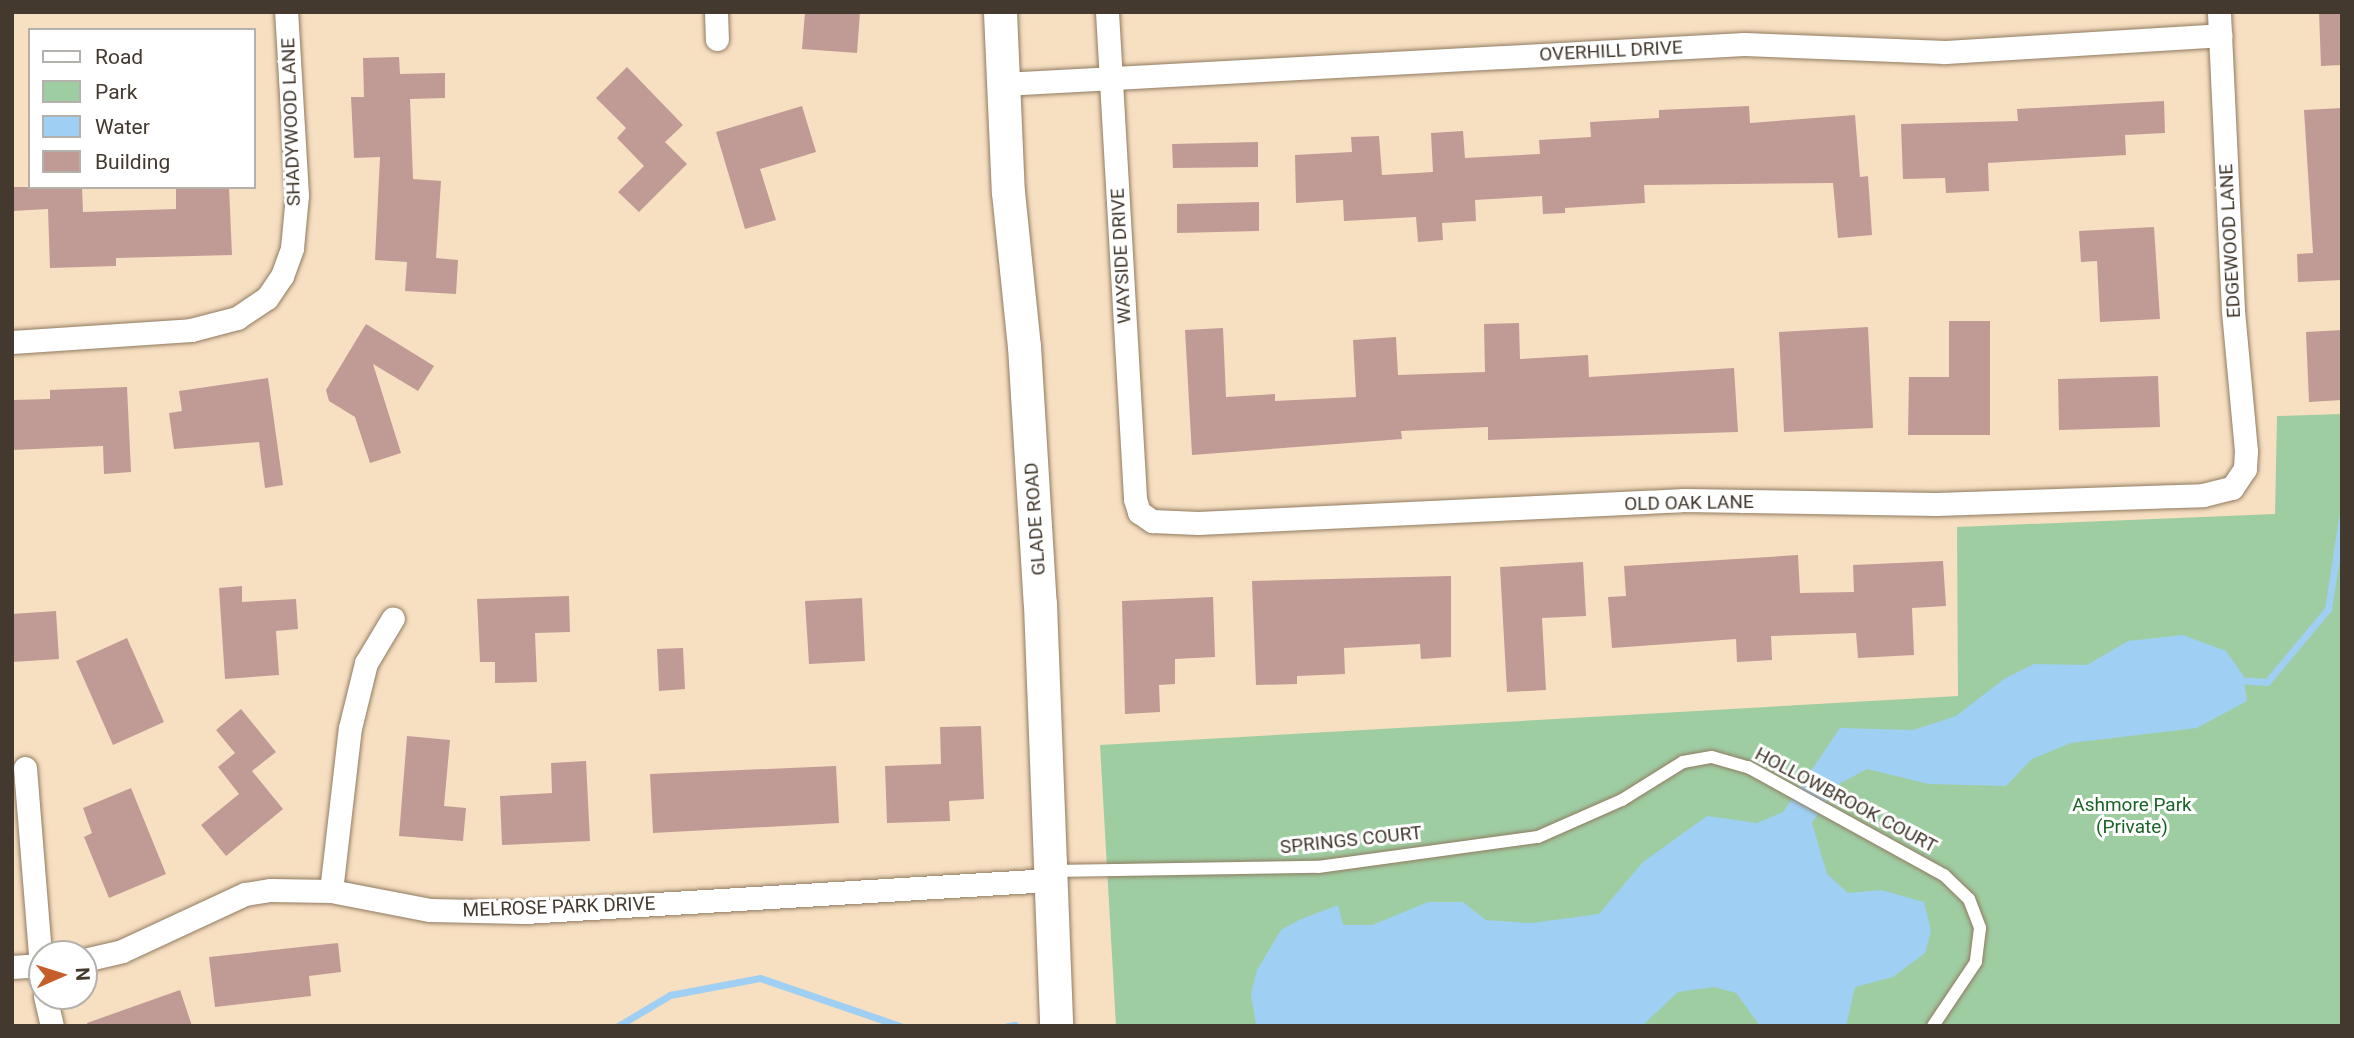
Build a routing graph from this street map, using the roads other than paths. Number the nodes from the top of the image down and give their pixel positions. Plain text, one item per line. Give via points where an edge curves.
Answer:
1 (286, 12) edge
2 (716, 12) edge
3 (1000, 12) edge
4 (1107, 12) edge
5 (2219, 12) edge
6 (2220, 35) junction
7 (718, 39) dead end
8 (1111, 78) junction
9 (1003, 84) junction
10 (12, 342) edge
11 (2245, 469) joint
12 (1135, 499) joint
13 (393, 618) dead end
14 (25, 768) dead end
15 (1570, 825) joint
16 (1049, 876) junction
17 (331, 891) junction
18 (39, 940) edge
19 (98, 957) edge
20 (1056, 1026) edge
21 (1933, 1026) edge

1 - 10 street, SHADYWOOD LANE via 297,195 292,248 282,276 267,298 237,318 191,330
2 - 7 street
3 - 9 main road, GLADE ROAD
4 - 8 street, WAYSIDE DRIVE
5 - 6 street, EDGEWOOD LANE
6 - 8 street, OVERHILL DRIVE via 1945,52 1744,44
6 - 11 street, EDGEWOOD LANE
8 - 9 street, OVERHILL DRIVE
8 - 12 street, WAYSIDE DRIVE
9 - 16 main road, GLADE ROAD via 1037,556
11 - 12 street, OLD OAK LANE via 2232,488 2203,495 1936,504 1684,500 1198,523 1152,521 1139,512
13 - 17 street via 366,663 350,728
14 - 18 street
15 - 16 lane, SPRINGS COURT via 1538,837 1318,867
15 - 21 lane, HOLLOWBROOK COURT via 1683,762 1712,757 1748,766 1944,875 1969,899 1980,928 1976,962
16 - 17 street, MELROSE PARK DRIVE via 525,912 430,910
16 - 20 main road, GLADE ROAD
17 - 19 street, MELROSE PARK DRIVE via 246,894 122,951

